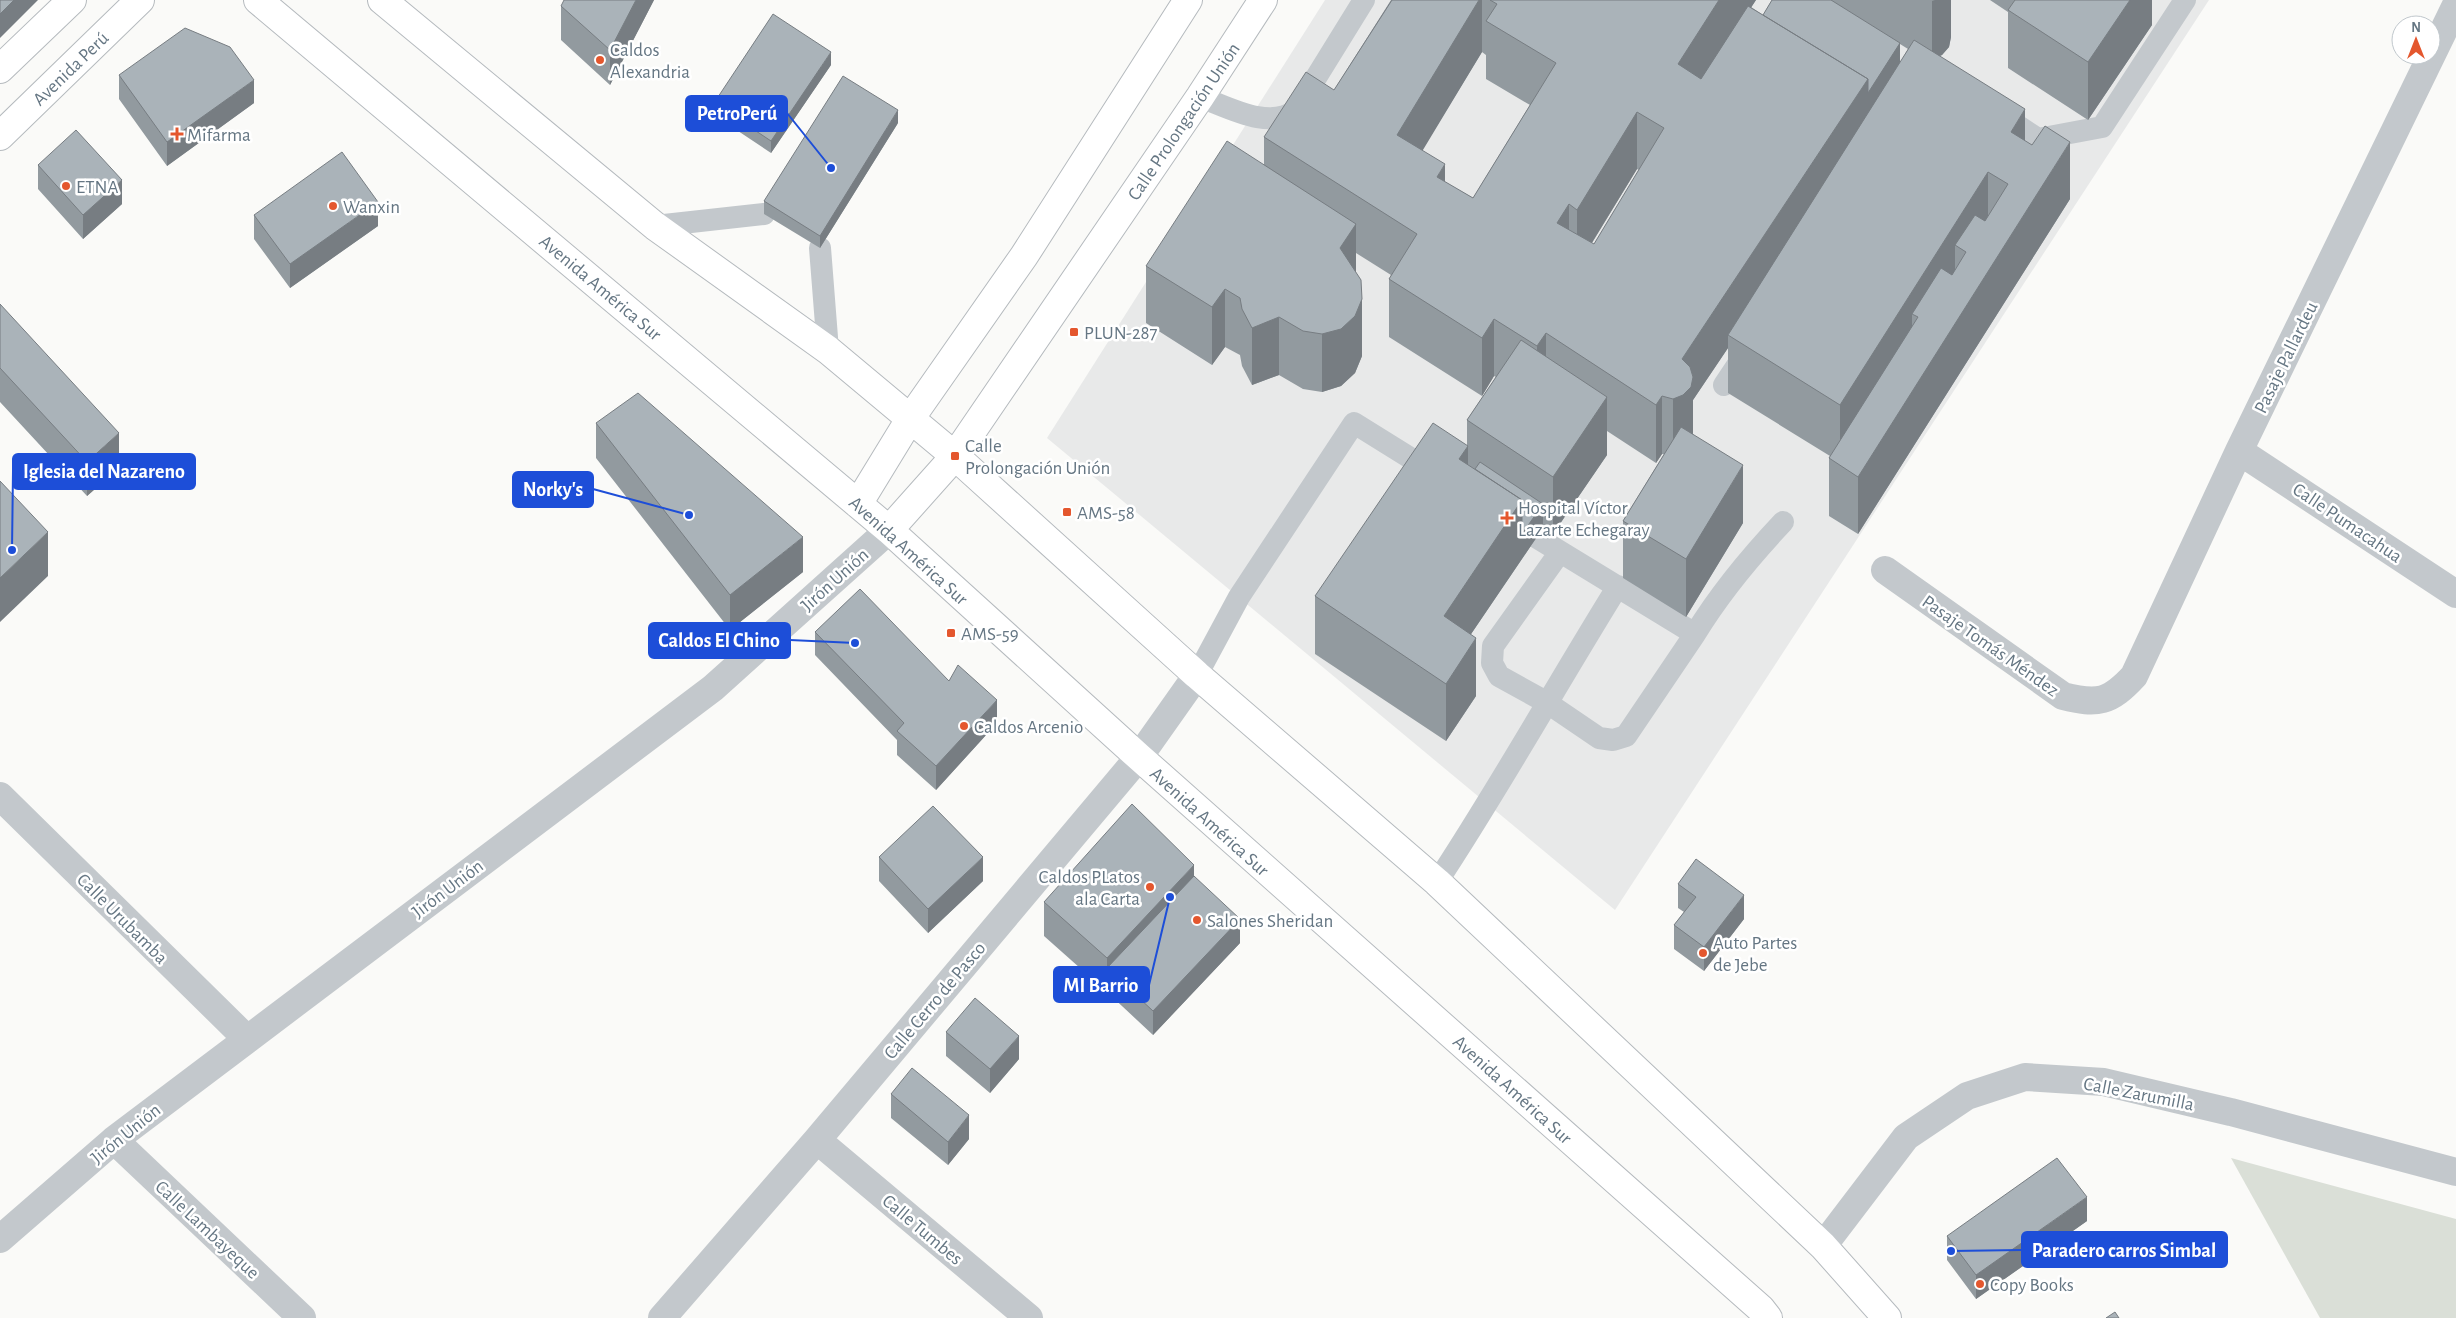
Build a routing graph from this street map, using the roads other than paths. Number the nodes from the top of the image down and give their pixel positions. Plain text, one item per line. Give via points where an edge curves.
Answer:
1 (72, 0) edge
2 (140, 0) edge
3 (258, 0) edge
4 (382, 0) edge
5 (1188, 0) edge
6 (1263, 0) edge
7 (1364, 0) edge
8 (2186, 0) edge
9 (2456, 5) edge
10 (0, 69) edge
11 (1200, 97) junction
12 (1983, 103) edge
13 (0, 136) edge
14 (764, 214) edge
15 (655, 226) junction
16 (820, 248) edge
17 (1756, 336) edge
18 (828, 350) junction
19 (1724, 386) dead end
20 (910, 419) junction
21 (2239, 451) junction
22 (955, 456) junction
23 (1455, 486) edge
24 (858, 504) junction
25 (1783, 522) dead end
26 (889, 530) junction
27 (1536, 537) edge
28 (1560, 552) junction
29 (1885, 570) dead end
30 (1618, 586) junction
31 (2456, 594) edge
32 (1695, 634) junction
33 (1197, 675) junction
34 (2104, 701) joint
35 (1546, 702) junction
36 (1139, 757) junction
37 (0, 796) edge
38 (1437, 882) junction
39 (247, 1039) junction
40 (114, 1140) junction
41 (817, 1140) junction
42 (2456, 1172) edge
43 (0, 1239) edge
44 (1823, 1246) junction
45 (302, 1318) edge
46 (662, 1318) edge
47 (1029, 1318) edge
48 (1768, 1318) edge
49 (1887, 1318) edge

1 - 10 main road
2 - 13 main road, Avenida Perú
3 - 24 main road, Avenida América Sur
4 - 15 main road
5 - 20 main road via 1024,256
6 - 11 main road, Calle Prolongación Unión
7 - 11 lane via 1290,116 1271,120
8 - 12 lane via 2102,127 2038,139
9 - 21 street, Pasaje Pallardeu
11 - 22 main road, Calle Prolongación Unión
14 - 15 lane
15 - 18 main road
16 - 18 lane
17 - 19 lane
18 - 20 main road
20 - 22 main road
20 - 24 main road
21 - 31 street, Calle Pumacahua
21 - 34 street, Pasaje Pallardeu via 2134,676
22 - 26 main road, Calle Prolongación Unión
22 - 33 main road
23 - 33 lane via 1354,423 1239,598
24 - 26 main road, Avenida América Sur
25 - 32 lane via 1753,554
26 - 36 main road, Avenida América Sur
26 - 39 street, Jirón Unión via 713,688
27 - 28 lane
28 - 30 lane
28 - 35 lane via 1493,646 1492,663 1499,676
29 - 34 street, Pasaje Tomás Méndez via 2063,696 2083,701
30 - 32 lane
30 - 35 lane
32 - 35 lane via 1626,736 1613,740 1599,738
33 - 36 street, Calle Cerro de Pasco
33 - 38 main road
35 - 38 lane via 1488,805
36 - 41 street, Calle Cerro de Pasco
36 - 48 main road, Avenida América Sur
37 - 39 street, Calle Urubamba
38 - 44 main road
39 - 40 street, Jirón Unión
40 - 43 street, Jirón Unión
40 - 45 street, Calle Lambayeque
41 - 46 street, Calle Cerro de Pasco
41 - 47 street, Calle Tumbes
42 - 44 street, Calle Zarumilla via 2104,1082 2024,1076 1968,1096 1906,1137
44 - 49 main road

